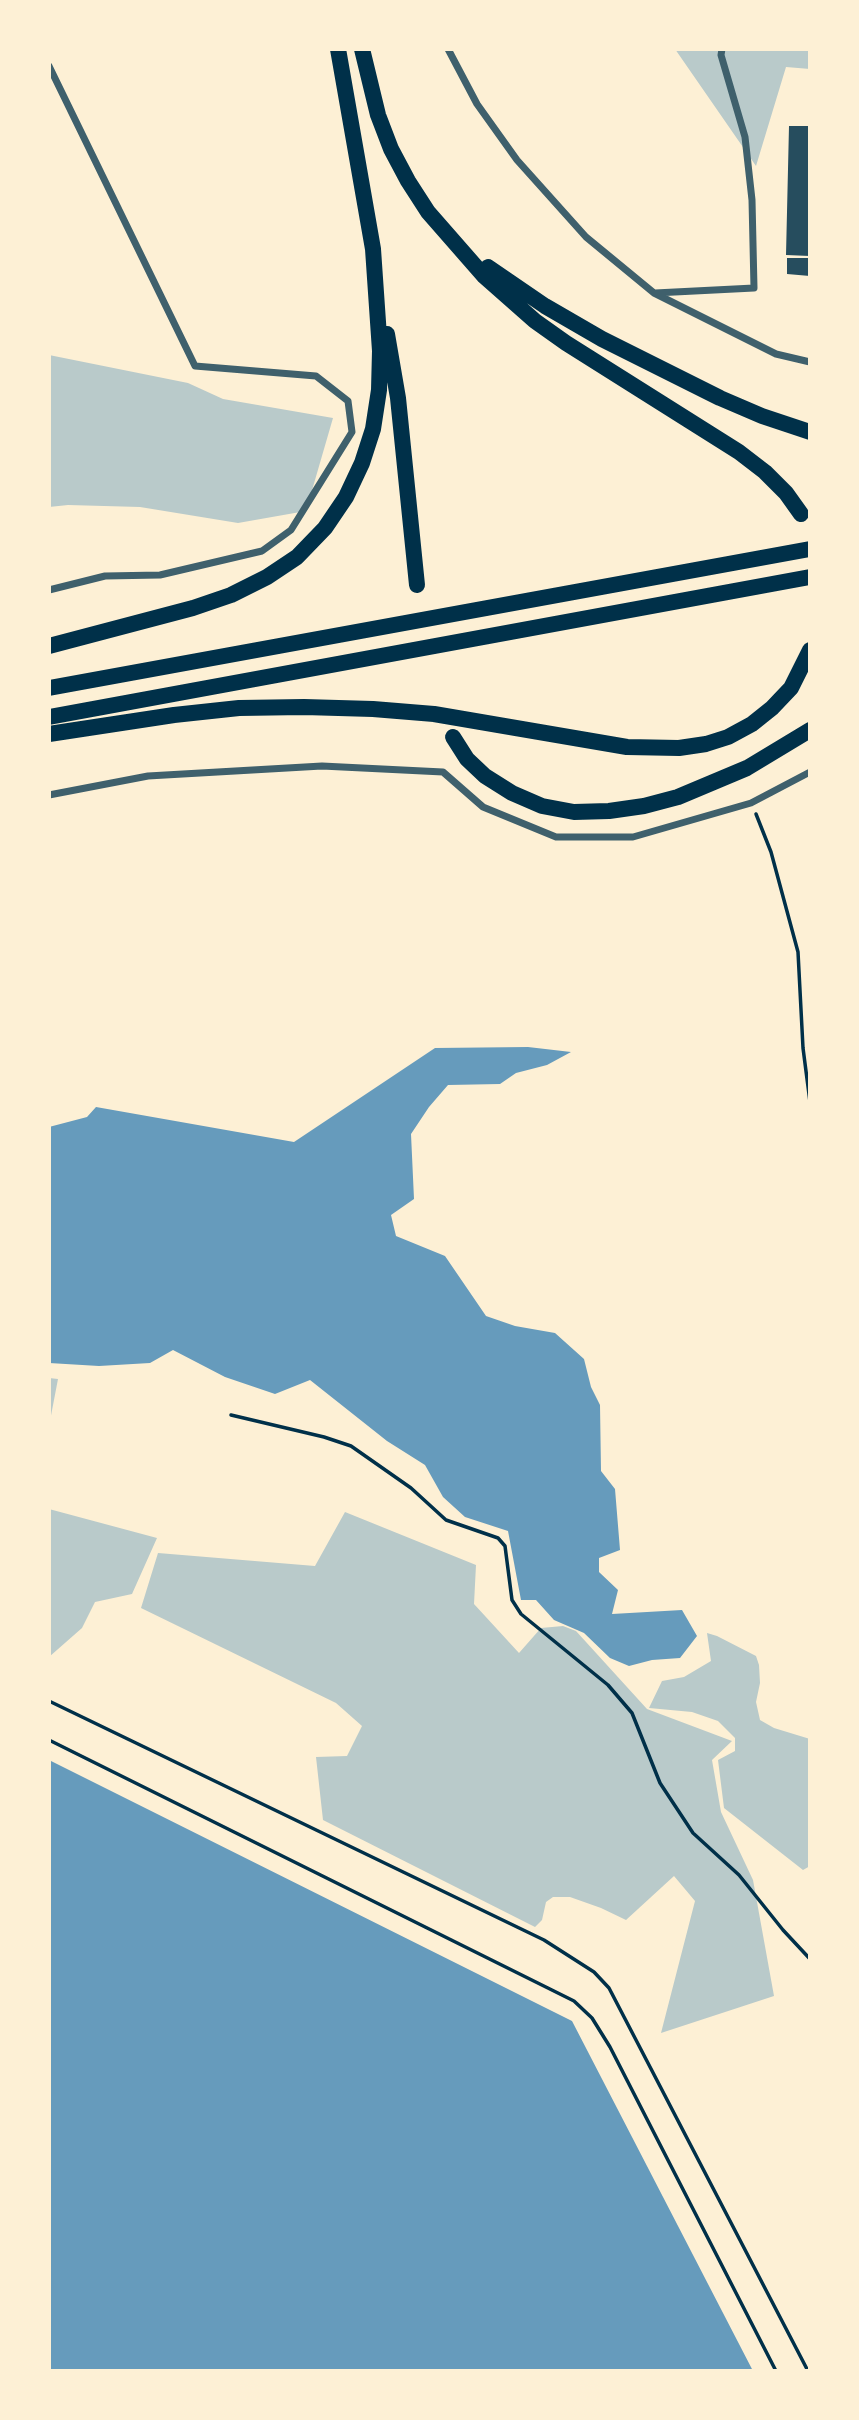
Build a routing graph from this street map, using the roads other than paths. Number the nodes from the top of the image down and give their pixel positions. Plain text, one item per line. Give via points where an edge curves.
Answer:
1 (338, 49) edge
2 (362, 49) edge
3 (448, 49) edge
4 (722, 49) edge
5 (49, 66) edge
6 (455, 242) junction
7 (373, 249) junction
8 (654, 293) junction
9 (810, 362) edge
10 (810, 432) edge
11 (801, 514) dead end
12 (810, 549) edge
13 (810, 577) edge
14 (417, 585) dead end
15 (49, 590) edge
16 (49, 646) edge
17 (810, 650) edge
18 (49, 688) edge
19 (49, 717) edge
20 (810, 730) edge
21 (49, 734) edge
22 (453, 737) dead end
23 (810, 772) edge
24 (49, 795) edge

1 - 7 highway
2 - 6 highway via 391,149 428,212
3 - 8 street via 477,104 517,160 586,237
4 - 8 street via 745,136 754,288
5 - 15 street via 195,366 316,376 348,401 352,432 291,530 262,551 160,575 105,576
6 - 10 highway via 511,284 602,339 720,398
6 - 11 highway via 484,276 536,321 739,452 765,472
7 - 14 highway via 398,398
7 - 16 highway via 380,364 373,429 346,497 325,528 297,557 231,595
8 - 9 street via 776,354
12 - 18 highway
13 - 19 highway
17 - 21 highway via 791,688 752,724 728,737 680,748 627,747 434,714 304,707 239,708
20 - 22 highway via 747,768 678,797 644,806 575,812 542,806 512,793 467,759
23 - 24 street via 751,803 633,837 556,837 483,807 443,772 321,766 148,776

